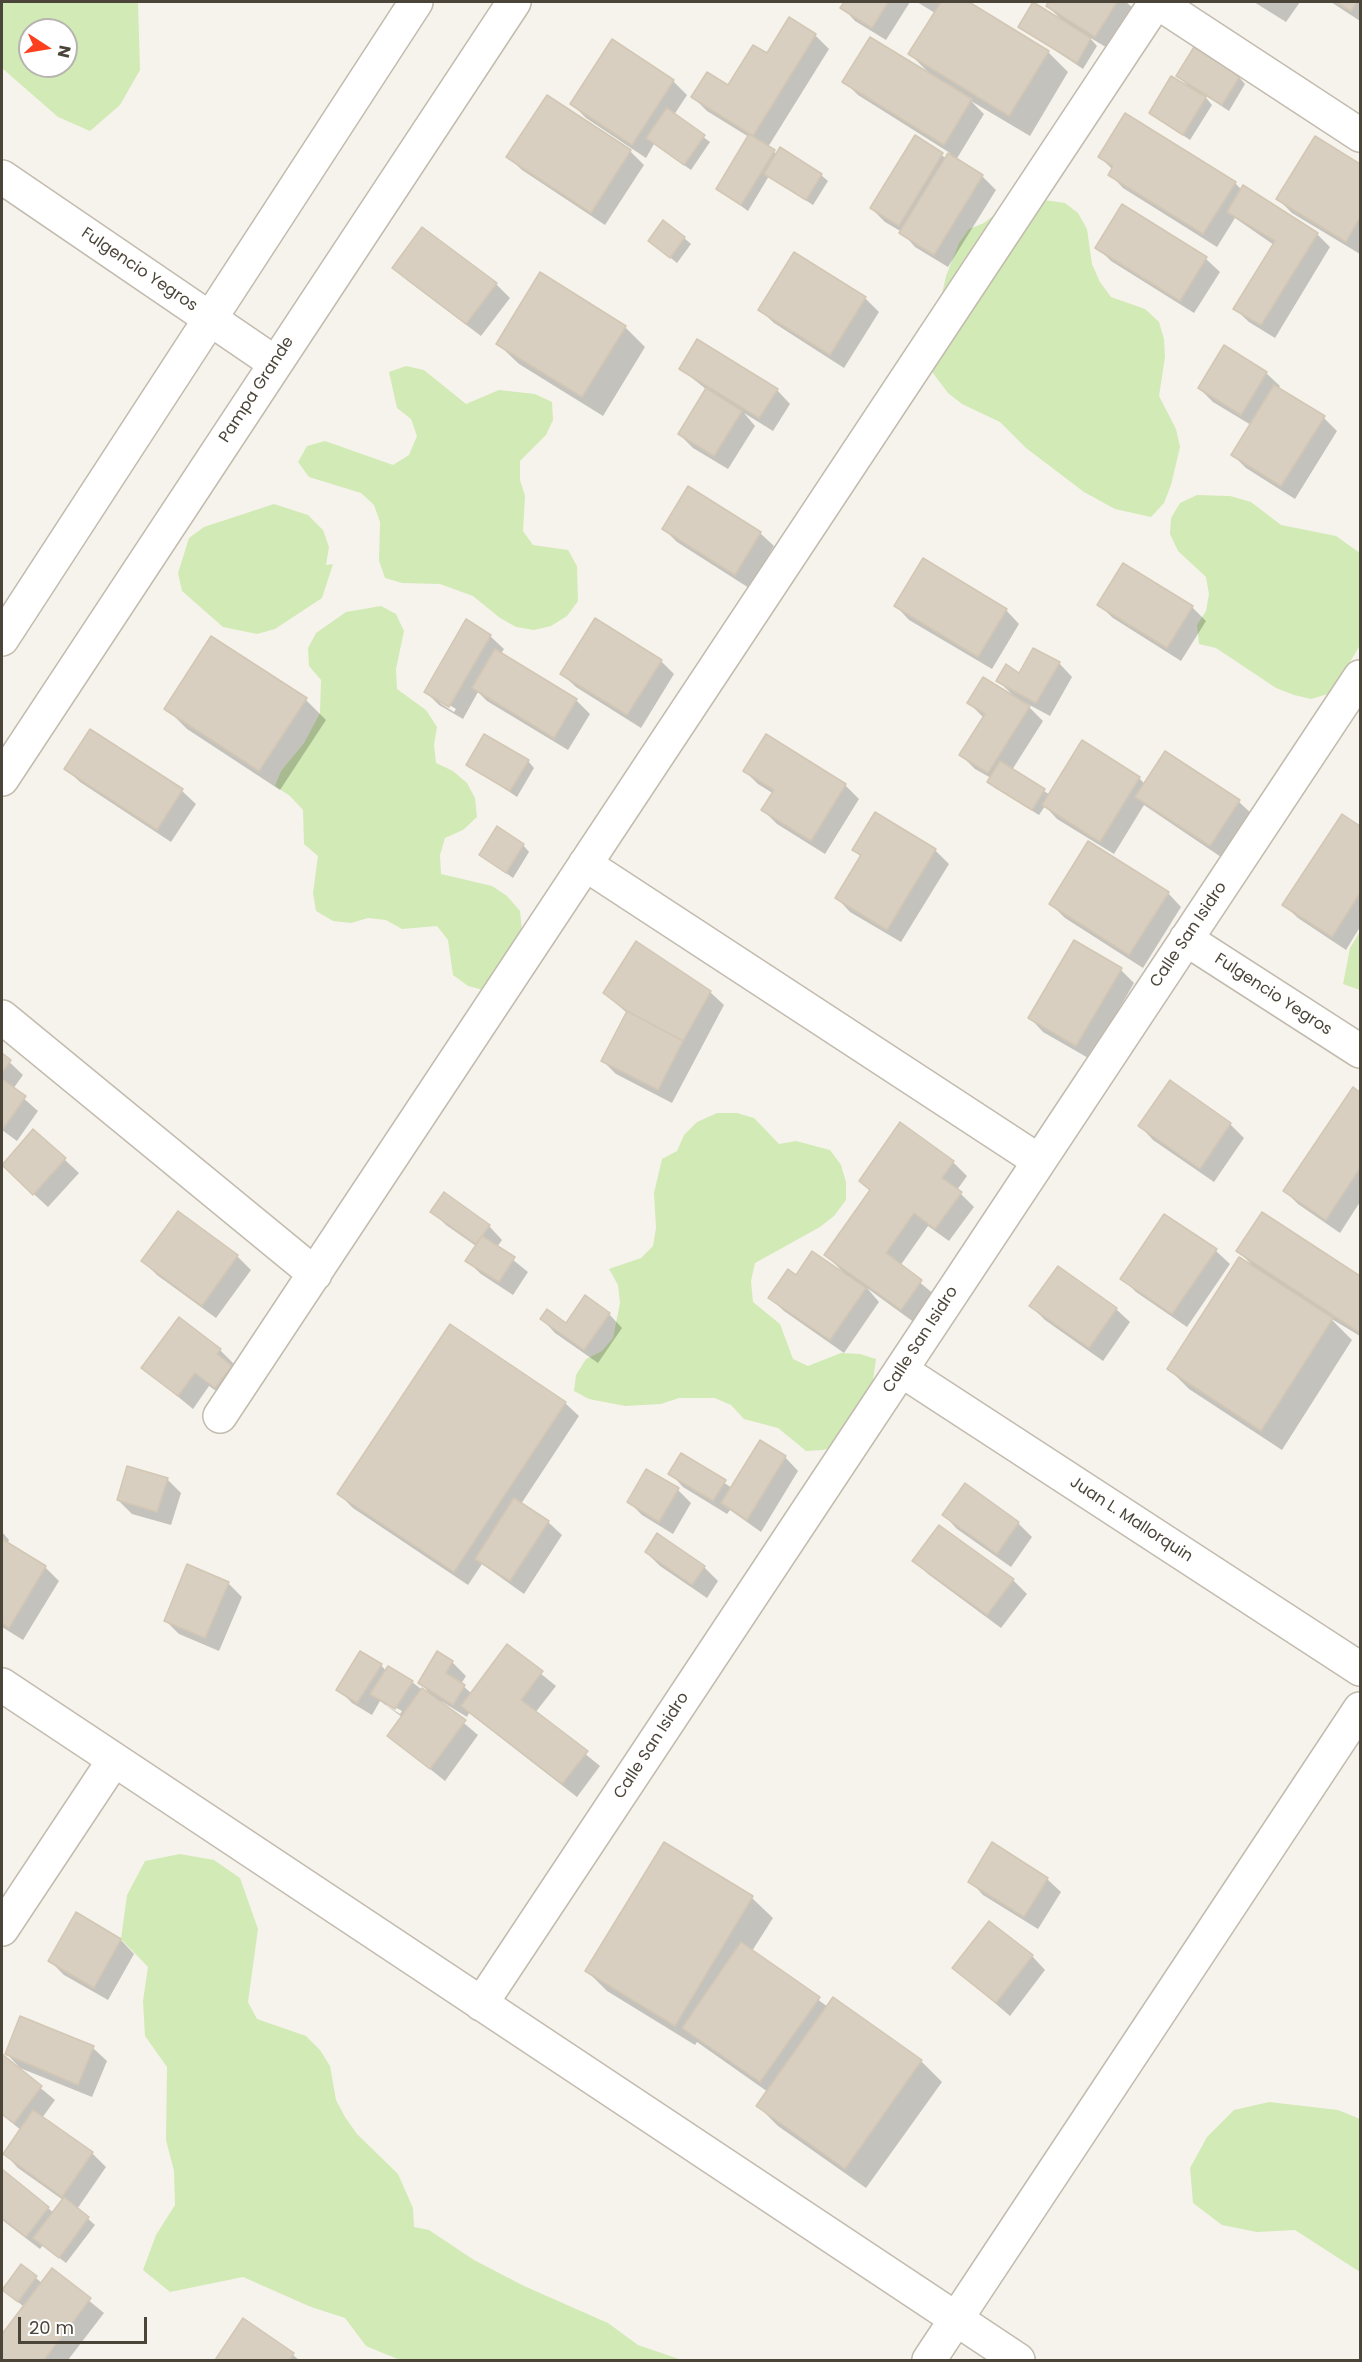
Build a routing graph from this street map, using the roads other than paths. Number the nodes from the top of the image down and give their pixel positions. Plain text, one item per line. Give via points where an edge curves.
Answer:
1 (416, 2) edge
2 (514, 2) edge
3 (1156, 2) edge
4 (1360, 135) edge
5 (2, 177) edge
6 (210, 318) junction
7 (275, 363) junction
8 (2, 639) edge
9 (1360, 677) edge
10 (2, 779) edge
11 (585, 864) junction
12 (1186, 939) junction
13 (2, 1017) edge
14 (1360, 1051) edge
15 (1039, 1161) junction
16 (315, 1275) junction
17 (901, 1370) junction
18 (220, 1416) dead end
19 (1360, 1669) edge
20 (2, 1685) edge
21 (1360, 1709) edge
22 (114, 1760) junction
23 (2, 1929) edge
24 (481, 2004) junction
25 (956, 2320) junction
26 (929, 2361) edge
27 (1017, 2361) edge

1 - 6 street
2 - 7 street, Pampa Grande
3 - 4 street
3 - 11 street
5 - 6 street, Fulgencio Yegros
6 - 7 street, Fulgencio Yegros
6 - 8 street
7 - 10 street, Pampa Grande
9 - 12 street, Calle San Isidro
11 - 15 street
11 - 16 street
12 - 14 street, Fulgencio Yegros
12 - 15 street, Calle San Isidro
13 - 16 street
15 - 17 street, Calle San Isidro
16 - 18 street
17 - 19 street, Juan L. Mallorquin
17 - 24 street, Calle San Isidro
20 - 22 street
21 - 25 street
22 - 23 street
22 - 24 street
24 - 25 street
25 - 26 street
25 - 27 street

